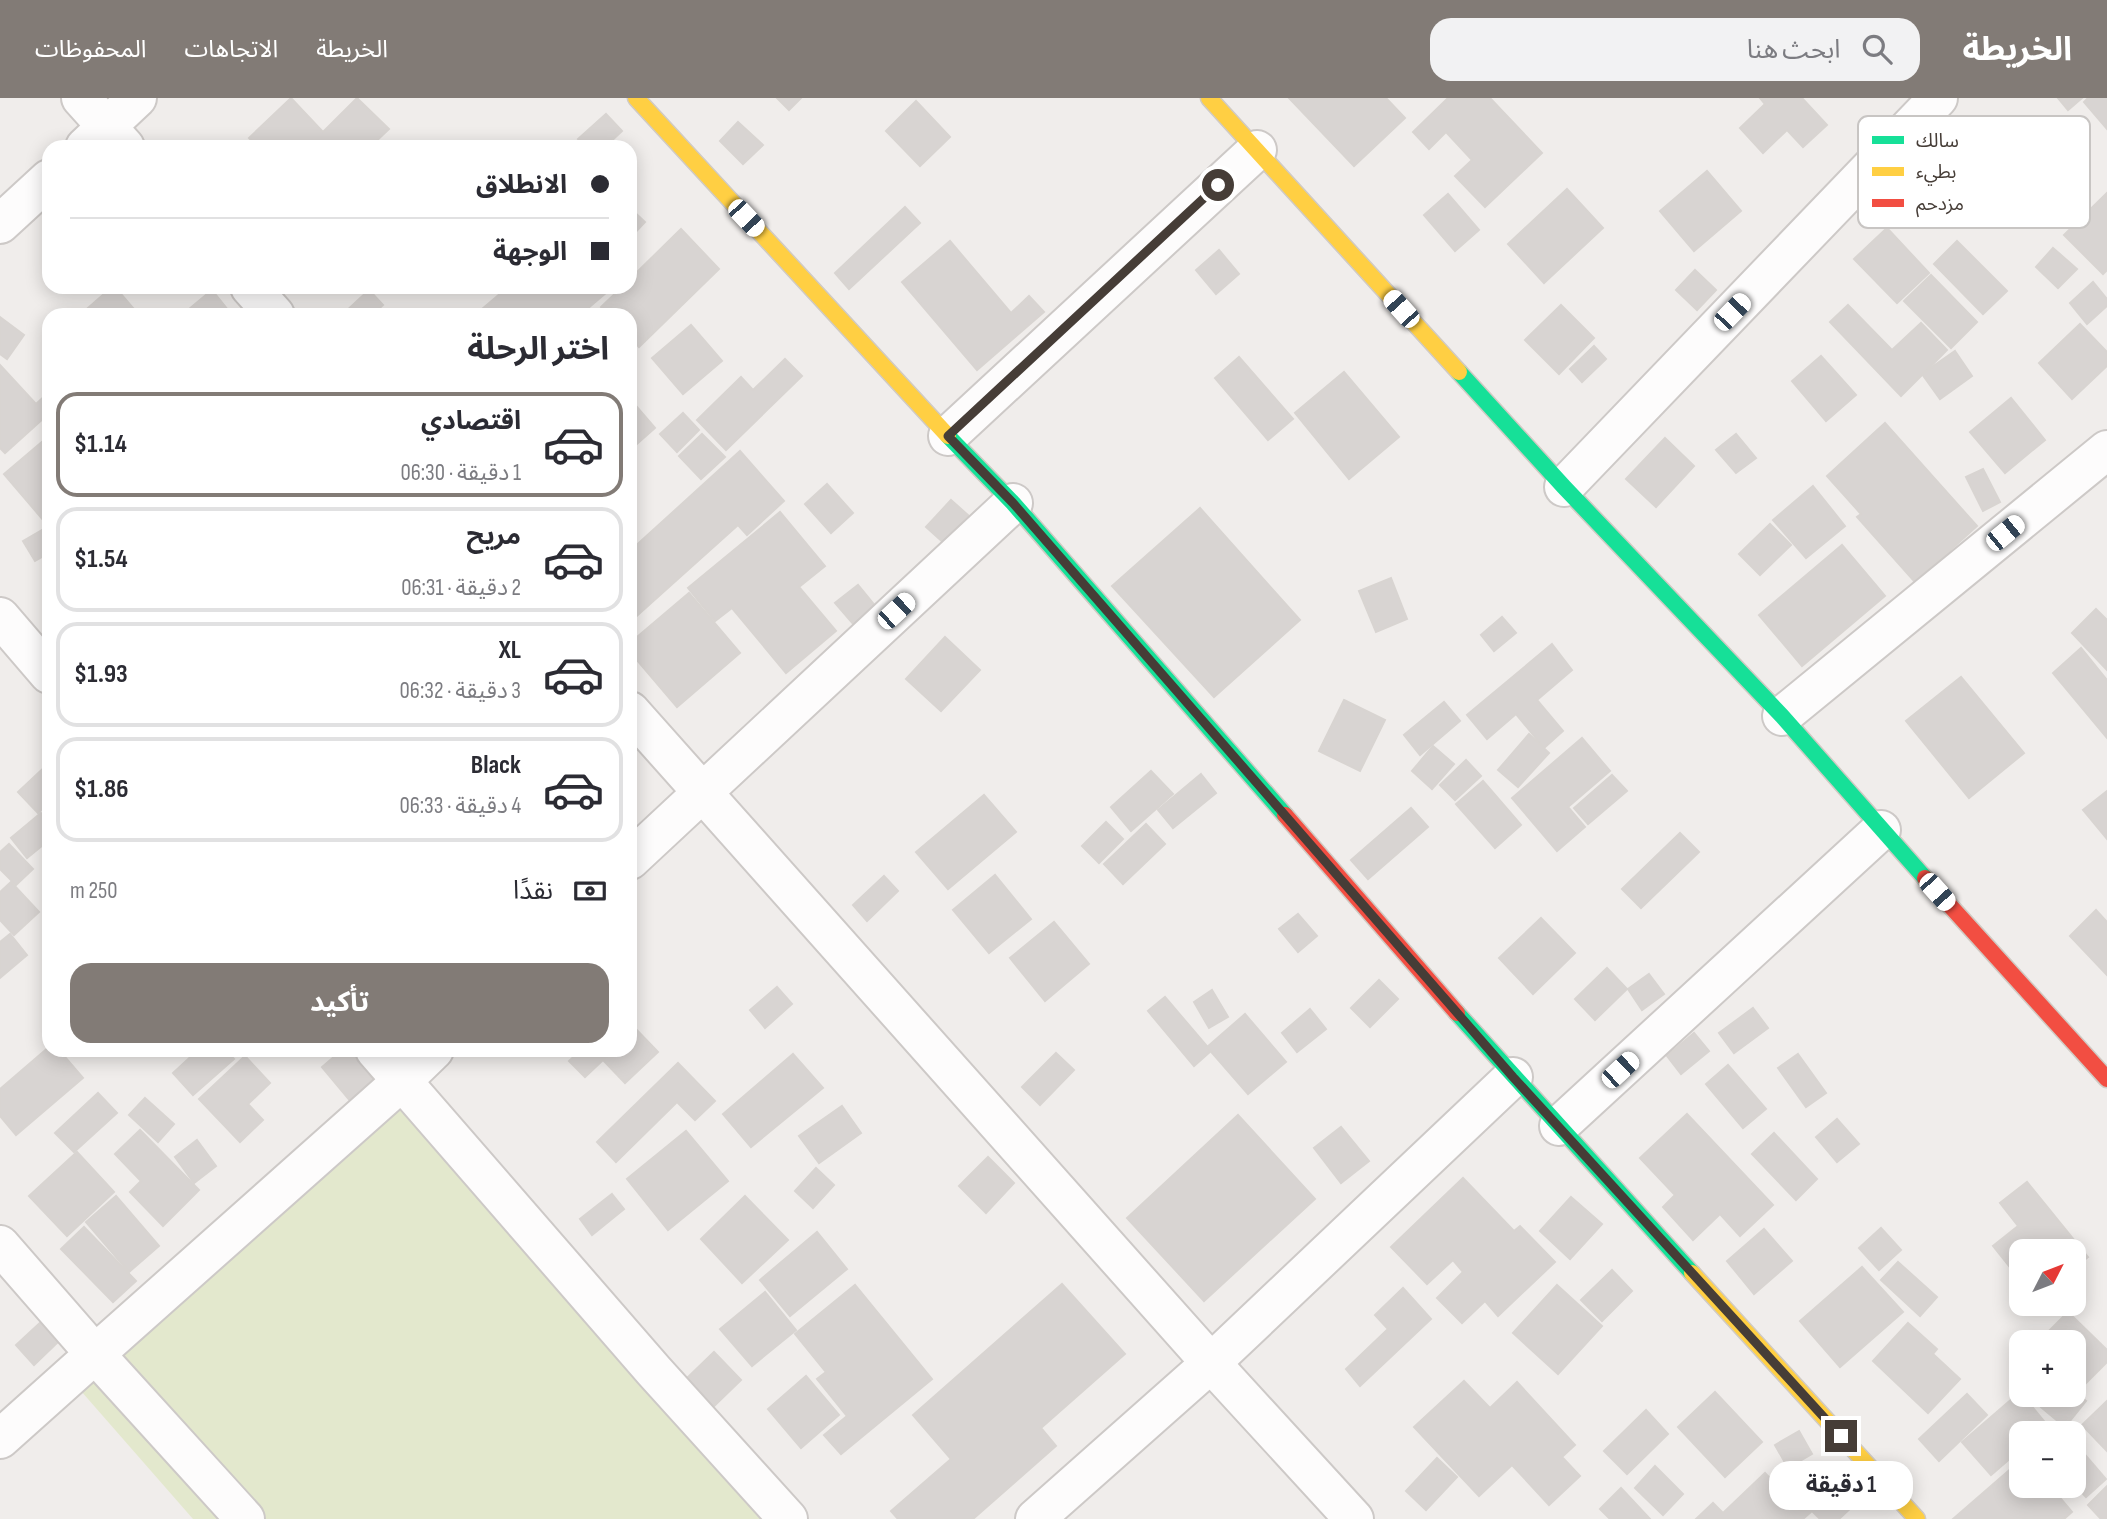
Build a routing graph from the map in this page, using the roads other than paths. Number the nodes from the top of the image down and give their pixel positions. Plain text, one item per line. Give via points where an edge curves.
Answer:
1 (81, 98) edge
2 (137, 98) edge
3 (636, 98) edge
4 (1209, 98) edge
5 (1938, 98) edge
6 (1921, 116) edge
7 (106, 140) edge
8 (1256, 149) junction
9 (1858, 181) edge
10 (42, 185) edge
11 (0, 224) edge
12 (256, 294) edge
13 (269, 308) edge
14 (948, 436) junction
15 (2107, 450) edge
16 (1564, 487) junction
17 (1013, 503) junction
18 (0, 617) edge
19 (42, 666) edge
20 (1782, 716) junction
21 (637, 719) edge
22 (702, 791) junction
23 (1881, 830) junction
24 (637, 853) edge
25 (381, 1057) edge
26 (426, 1057) edge
27 (1513, 1077) junction
28 (2106, 1078) edge
29 (402, 1081) junction
30 (1559, 1126) junction
31 (0, 1245) edge
32 (95, 1354) junction
33 (1211, 1363) junction
34 (0, 1438) edge
35 (245, 1519) edge
36 (788, 1519) edge
37 (1035, 1519) edge
38 (1354, 1519) edge
39 (1917, 1519) edge

1 - 7 street
2 - 7 street
3 - 14 street
4 - 8 street
5 - 6 street
8 - 14 street
8 - 16 street
9 - 16 street
10 - 11 street
12 - 13 street
14 - 17 street
15 - 20 street
16 - 20 street
17 - 22 street
17 - 27 street
18 - 19 street
20 - 23 street
21 - 22 street
22 - 24 street
22 - 33 street
23 - 28 street
23 - 30 street
25 - 29 street
26 - 29 street
27 - 30 street
27 - 33 street
29 - 32 street
29 - 36 street
30 - 39 street
31 - 32 street
32 - 34 street
32 - 35 street
33 - 37 street
33 - 38 street

